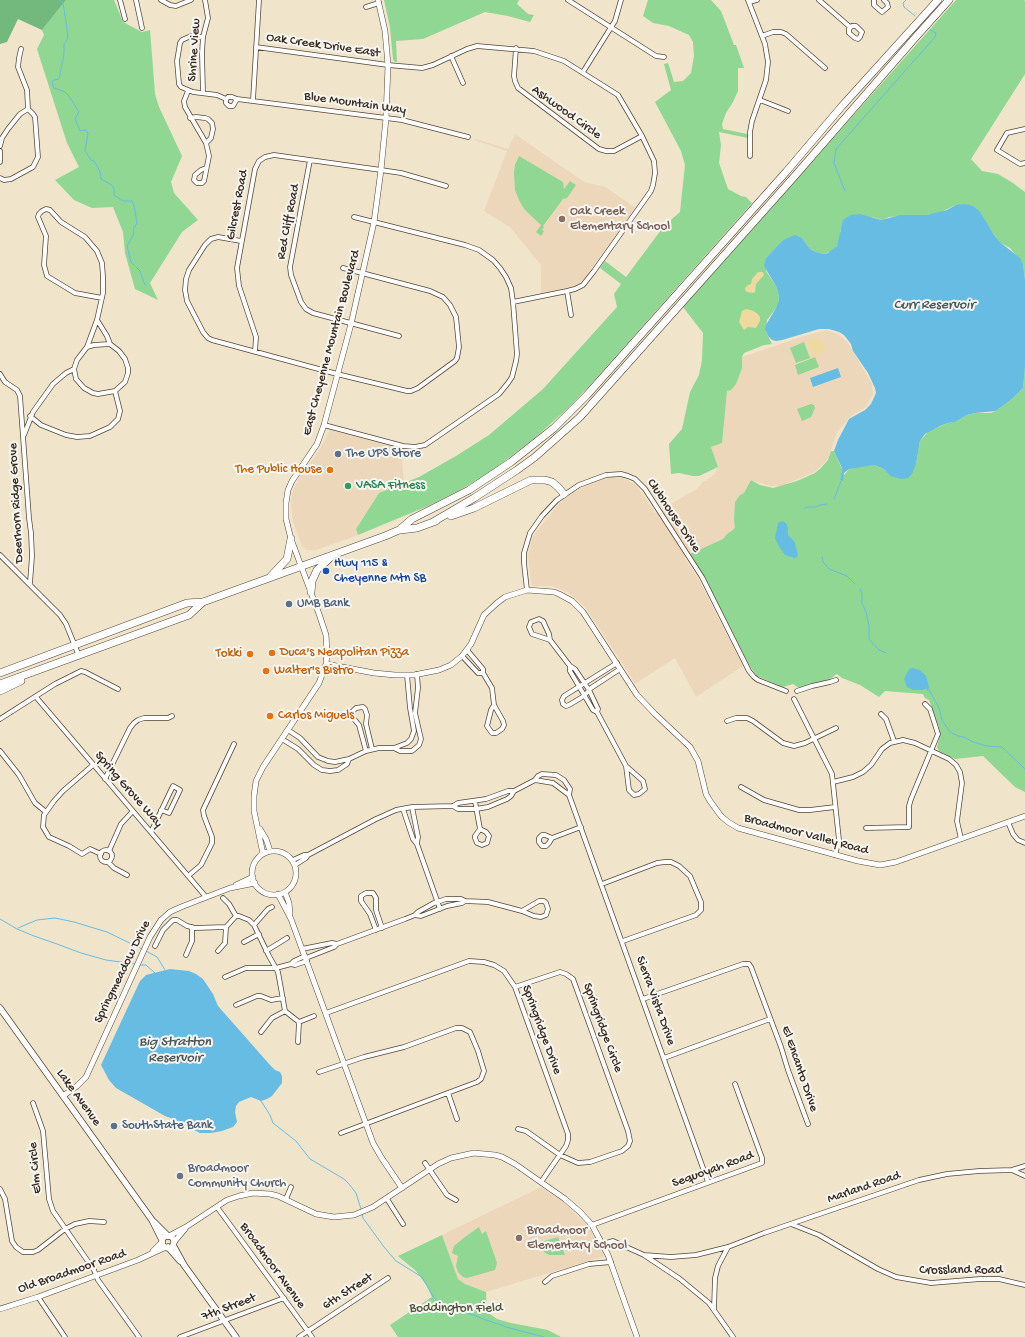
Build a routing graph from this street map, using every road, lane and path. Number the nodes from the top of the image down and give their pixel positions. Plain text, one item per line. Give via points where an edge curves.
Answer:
1 (120, 0) edge
2 (136, 0) edge
3 (162, 0) edge
4 (191, 0) edge
5 (205, 0) edge
6 (259, 0) edge
7 (568, 0) edge
8 (621, 0) edge
9 (757, 0) edge
10 (819, 0) edge
11 (874, 0) edge
12 (884, 0) edge
13 (938, 0) edge
14 (949, 0) edge
15 (748, 1) edge
16 (379, 2) edge
17 (366, 7) dead end
18 (125, 19) dead end
19 (611, 27) junction
20 (850, 27) dead end
21 (142, 28) dead end
22 (762, 36) junction
23 (203, 37) junction
24 (256, 47) junction
25 (516, 48) junction
26 (21, 49) dead end
27 (451, 56) junction
28 (664, 57) dead end
29 (388, 65) junction
30 (825, 68) dead end
31 (583, 72) junction
32 (463, 83) dead end
33 (188, 91) junction
34 (203, 93) junction
35 (237, 98) junction
36 (226, 99) junction
37 (253, 100) junction
38 (760, 100) junction
39 (28, 109) junction
40 (788, 111) dead end
41 (190, 118) junction
42 (386, 118) junction
43 (1025, 129) edge
44 (642, 136) junction
45 (468, 137) dead end
46 (206, 143) junction
47 (0, 146) edge
48 (0, 151) edge
49 (750, 156) dead end
50 (310, 160) junction
51 (0, 162) edge
52 (1025, 163) edge
53 (206, 168) dead end
54 (382, 170) junction
55 (0, 179) edge
56 (446, 186) dead end
57 (354, 217) dead end
58 (374, 222) junction
59 (241, 241) junction
60 (343, 268) dead end
61 (363, 274) junction
62 (567, 291) junction
63 (102, 298) junction
64 (513, 302) junction
65 (571, 314) dead end
66 (97, 320) junction
67 (351, 324) junction
68 (399, 336) dead end
69 (110, 344) junction
70 (87, 347) junction
71 (255, 352) junction
72 (74, 369) junction
73 (0, 374) edge
74 (337, 374) junction
75 (116, 392) junction
76 (30, 416) junction
77 (324, 425) junction
78 (24, 435) junction
79 (564, 494) junction
80 (433, 522) junction
81 (399, 530) junction
82 (291, 539) junction
83 (0, 555) edge
84 (333, 555) junction
85 (301, 566) junction
86 (269, 578) junction
87 (30, 584) junction
88 (527, 590) junction
89 (311, 592) junction
90 (203, 602) junction
91 (550, 640) junction
92 (75, 645) junction
93 (467, 650) junction
94 (79, 656) junction
95 (462, 656) junction
96 (39, 659) junction
97 (71, 659) junction
98 (617, 663) junction
99 (326, 664) junction
100 (570, 666) junction
101 (620, 668) junction
102 (0, 669) edge
103 (0, 673) edge
104 (483, 673) junction
105 (417, 674) junction
106 (407, 675) junction
107 (836, 680) dead end
108 (0, 684) edge
109 (584, 684) junction
110 (579, 687) junction
111 (118, 689) dead end
112 (589, 690) junction
113 (786, 691) dead end
114 (797, 691) dead end
115 (0, 692) edge
116 (584, 696) junction
117 (36, 697) junction
118 (794, 699) dead end
119 (925, 704) dead end
120 (494, 705) junction
121 (597, 712) junction
122 (881, 714) dead end
123 (172, 716) dead end
124 (0, 719) edge
125 (415, 720) junction
126 (727, 721) dead end
127 (836, 728) dead end
128 (288, 730) junction
129 (282, 739) junction
130 (815, 739) junction
131 (894, 741) junction
132 (234, 744) dead end
133 (394, 748) junction
134 (372, 749) junction
135 (0, 751) edge
136 (366, 751) junction
137 (931, 751) junction
138 (312, 752) junction
139 (308, 758) junction
140 (349, 759) junction
141 (93, 765) junction
142 (626, 766) junction
143 (105, 779) junction
144 (535, 780) junction
145 (833, 782) junction
146 (741, 787) dead end
147 (514, 791) junction
148 (569, 795) junction
149 (475, 801) junction
150 (454, 806) junction
151 (412, 807) junction
152 (835, 807) junction
153 (403, 809) junction
154 (476, 809) junction
155 (161, 810) junction
156 (133, 811) junction
157 (46, 812) junction
158 (1025, 816) edge
159 (1008, 822) junction
160 (257, 825) junction
161 (581, 827) junction
162 (866, 828) dead end
163 (480, 829) dead end
164 (151, 832) junction
165 (552, 838) dead end
166 (962, 839) junction
167 (1025, 843) edge
168 (417, 844) junction
169 (109, 851) junction
170 (270, 851) junction
171 (101, 854) junction
172 (264, 854) junction
173 (835, 855) junction
174 (108, 862) junction
175 (294, 863) junction
176 (127, 875) dead end
177 (188, 876) junction
178 (254, 880) junction
179 (602, 884) junction
180 (285, 892) junction
181 (278, 894) junction
182 (206, 897) junction
183 (223, 898) dead end
184 (464, 901) junction
185 (438, 902) junction
186 (272, 906) dead end
187 (440, 909) junction
188 (522, 911) junction
189 (415, 915) junction
190 (236, 916) junction
191 (291, 919) junction
192 (254, 925) junction
193 (192, 927) junction
194 (226, 927) junction
195 (382, 928) junction
196 (376, 930) junction
197 (259, 934) junction
198 (288, 938) dead end
199 (244, 942) dead end
200 (623, 942) junction
201 (337, 944) junction
202 (155, 946) dead end
203 (302, 949) junction
204 (266, 950) junction
205 (218, 951) dead end
206 (186, 955) dead end
207 (306, 958) junction
208 (276, 968) junction
209 (570, 968) dead end
210 (566, 974) junction
211 (226, 977) dead end
212 (515, 987) junction
213 (283, 998) junction
214 (644, 999) junction
215 (236, 1005) dead end
216 (0, 1008) edge
217 (285, 1011) junction
218 (326, 1013) junction
219 (314, 1016) dead end
220 (770, 1019) junction
221 (299, 1022) junction
222 (468, 1023) dead end
223 (465, 1029) junction
224 (262, 1032) dead end
225 (298, 1042) dead end
226 (664, 1058) junction
227 (344, 1064) junction
228 (319, 1072) dead end
229 (483, 1076) junction
230 (488, 1079) dead end
231 (735, 1084) dead end
232 (448, 1094) junction
233 (63, 1096) junction
234 (33, 1103) dead end
235 (457, 1119) dead end
236 (366, 1124) junction
237 (808, 1124) dead end
238 (518, 1129) dead end
239 (341, 1133) dead end
240 (630, 1144) junction
241 (635, 1147) dead end
242 (560, 1155) junction
243 (425, 1163) dead end
244 (1025, 1166) edge
245 (430, 1170) junction
246 (1012, 1170) junction
247 (1025, 1176) edge
248 (541, 1182) junction
249 (708, 1182) junction
250 (291, 1187) dead end
251 (402, 1188) junction
252 (0, 1189) edge
253 (286, 1199) junction
254 (387, 1199) junction
255 (456, 1200) dead end
256 (217, 1207) junction
257 (152, 1220) junction
258 (104, 1222) dead end
259 (403, 1224) dead end
260 (790, 1224) junction
261 (592, 1225) junction
262 (186, 1227) junction
263 (65, 1229) junction
264 (169, 1236) junction
265 (168, 1244) junction
266 (603, 1244) junction
267 (728, 1247) junction
268 (644, 1255) junction
269 (611, 1262) junction
270 (95, 1275) junction
271 (388, 1278) dead end
272 (545, 1282) dead end
273 (1025, 1285) edge
274 (38, 1296) junction
275 (284, 1298) junction
276 (0, 1308) edge
277 (714, 1309) junction
278 (224, 1321) junction
279 (307, 1331) junction
280 (65, 1337) edge
281 (139, 1337) edge
282 (180, 1337) edge
283 (236, 1337) edge
284 (299, 1337) edge
285 (312, 1337) edge
286 (637, 1337) edge
287 (733, 1337) edge

1 - 18 street
2 - 21 street
3 - 4 street via 176,6
5 - 23 street, Shrine View via 208,18
6 - 24 street
7 - 19 street
8 - 19 street
9 - 15 street
10 - 20 street
11 - 12 street via 874,5 882,12 888,7
13 - 81 highway via 573,410 529,449 491,476 412,519
14 - 80 highway via 580,417 517,470
15 - 22 street
16 - 17 street
16 - 29 street, East Cheyenne Mountain Boulevard
19 - 28 street via 656,56
19 - 31 street
22 - 30 street via 777,32 786,34
22 - 38 street via 768,56 768,67
23 - 33 street via 191,36 180,43 177,61 178,83
23 - 34 street, Shrine View
24 - 29 street, Oak Creek Drive East
24 - 37 street
25 - 27 street via 477,46
25 - 31 street via 550,55
25 - 44 street, Ashwood Circle via 514,81 518,88 599,149 614,150
26 - 39 street via 18,67 27,90
27 - 29 street, Oak Creek Drive East via 422,68
27 - 32 street
29 - 42 street, East Cheyenne Mountain Boulevard
31 - 44 street via 618,95
33 - 34 street
33 - 41 street via 184,104
34 - 36 street
35 - 36 street
35 - 36 street via 234,105 230,106
35 - 37 street, Blue Mountain Way
37 - 42 street, Blue Mountain Way
38 - 40 street
38 - 49 street via 751,127
39 - 47 street via 20,114 8,129
39 - 55 street via 35,117 39,153 37,161 33,167 10,179
41 - 46 street
41 - 46 street via 205,118 212,124 211,138
42 - 45 street, Blue Mountain Way
42 - 54 street, East Cheyenne Mountain Boulevard
43 - 52 street via 1007,133 997,150 1020,164
44 - 62 street via 655,167 651,191 588,279 579,287
46 - 53 street via 209,156
48 - 51 street
50 - 54 street, Gilcrest Road
50 - 59 street, Gilcrest Road via 274,155 259,161 255,169
50 - 67 street, Red Cliff Road via 290,267 291,275 301,302 310,312
54 - 56 street, Gilcrest Road
54 - 58 street, East Cheyenne Mountain Boulevard
57 - 58 street
58 - 61 street, East Cheyenne Mountain Boulevard
58 - 64 street via 479,250 500,268 508,282
59 - 71 street, Gilcrest Road via 238,280 256,337
59 - 71 street via 214,237 207,242 187,274 185,290 187,301 208,338
60 - 61 street
61 - 67 street, East Cheyenne Mountain Boulevard
61 - 74 street via 430,291 443,297 456,317 459,347 457,358 450,366 411,391 402,391
62 - 64 street
62 - 65 street
63 - 63 street, Deerhorn Ridge Grove via 103,269 97,251 85,237 61,222 50,210 42,211 38,217 46,236 44,265 47,276 75,294
63 - 66 street, Deerhorn Ridge Grove
64 - 77 street via 517,354 508,383 494,397 429,443 410,448
66 - 69 street
66 - 70 street, Deerhorn Ridge Grove
67 - 68 street, Red Cliff Road
67 - 74 street, East Cheyenne Mountain Boulevard
69 - 70 street
69 - 75 street via 123,355 128,368 125,382
70 - 72 street, Deerhorn Ridge Grove
71 - 74 street
72 - 75 street via 76,379 88,391 98,394
72 - 76 street, Deerhorn Ridge Grove via 53,384
73 - 78 street via 20,396
74 - 77 street, East Cheyenne Mountain Boulevard
75 - 76 street via 120,412 118,419 110,427 90,436 66,435 41,425
76 - 78 street, Deerhorn Ridge Grove
77 - 82 street, East Cheyenne Mountain Boulevard via 317,444 288,490 286,519
78 - 87 street, Deerhorn Ridge Grove via 32,556
79 - 80 highway via 552,482 532,480 474,508
79 - 88 street, Clubhouse Drive via 542,516 526,543 524,563
79 - 113 street, Clubhouse Drive via 579,485 606,475 622,474 640,483 702,577 754,677
80 - 81 highway via 417,528
81 - 84 highway
82 - 85 street, East Cheyenne Mountain Boulevard
82 - 86 highway via 286,559
83 - 87 street
84 - 85 highway
84 - 89 highway via 317,570
85 - 86 highway
85 - 89 street, East Cheyenne Mountain Boulevard
86 - 90 highway
87 - 92 street via 60,615
88 - 93 street, Broadmoor Valley Road via 505,597 484,615
88 - 98 street, Broadmoor Valley Road via 554,592 572,601 583,612
89 - 99 street, East Cheyenne Mountain Boulevard via 326,636
90 - 92 highway via 187,603
90 - 94 highway via 189,614
91 - 91 street via 543,621 538,619 531,622 529,627 532,634
91 - 100 street
92 - 94 street
92 - 96 highway
93 - 95 street, Broadmoor Valley Road
93 - 104 street via 484,669
94 - 97 highway
95 - 104 street via 478,673
95 - 105 street, Broadmoor Valley Road via 446,667
96 - 102 highway
96 - 103 highway
97 - 108 highway
97 - 115 highway
98 - 101 street, Broadmoor Valley Road
98 - 109 street
99 - 106 street, Broadmoor Valley Road via 374,673
99 - 128 street, East Cheyenne Mountain Boulevard via 320,683
100 - 109 street via 575,669
100 - 110 street
101 - 112 street
101 - 173 street, Broadmoor Valley Road via 647,707 684,741 694,754 706,794 721,816 746,831
104 - 120 street via 492,688
105 - 106 street, Broadmoor Valley Road
105 - 125 street
106 - 125 street via 410,708
107 - 114 street
109 - 110 street
109 - 112 street
110 - 116 street
110 - 116 street via 563,698 563,704 569,705
111 - 117 street via 83,671 73,674
112 - 116 street
112 - 121 street
116 - 121 street
117 - 124 street
117 - 141 street, Spring Grove Way
118 - 130 street
119 - 137 street via 930,709 938,731
120 - 120 street via 487,726 492,733 499,732 504,726
121 - 142 street
122 - 131 street via 886,719
123 - 143 street via 144,718 134,723
125 - 133 street via 414,732 407,743
125 - 133 street via 421,734 421,743 416,749 408,752
126 - 130 street via 747,718 790,745
127 - 130 street
128 - 129 street, East Cheyenne Mountain Boulevard
128 - 138 street via 300,738
129 - 139 street
129 - 160 street, East Cheyenne Mountain Boulevard via 256,781 254,804
130 - 145 street
131 - 137 street via 907,741
131 - 145 street via 885,746 863,772
132 - 177 street via 204,810 212,843 201,865
133 - 134 street
134 - 136 street
134 - 136 street via 366,724 366,709 356,708 352,715 359,725
135 - 157 street via 19,775 35,803
136 - 140 street
137 - 162 street via 910,799 909,827
137 - 166 street via 956,764 960,772 962,783 957,821
138 - 139 street
138 - 140 street via 328,761
139 - 140 street via 318,768 330,771 343,768
141 - 143 street, Spring Grove Way
141 - 157 street via 63,791
142 - 142 street via 629,790 639,794 645,789 644,784 641,778
143 - 156 street, Spring Grove Way
144 - 147 street
144 - 148 street via 553,783
144 - 148 street via 542,774 556,775 570,788
145 - 152 street
146 - 152 street via 764,800 799,810
147 - 149 street
147 - 154 street via 502,802
148 - 161 street
149 - 150 street
149 - 154 street
150 - 151 street
150 - 154 street via 458,809
151 - 153 street
151 - 168 street
152 - 173 street via 839,840
153 - 168 street
153 - 175 street via 390,812
154 - 163 street
155 - 155 street via 173,786 180,790 169,813
155 - 164 street
156 - 164 street, Spring Grove Way
156 - 169 street via 121,824
157 - 171 street via 43,827 49,837 82,854 90,849
158 - 159 street, Broadmoor Valley Road
159 - 166 street, Broadmoor Valley Road
159 - 167 street via 1013,834
160 - 170 street, East Cheyenne Mountain Boulevard
160 - 172 street, East Cheyenne Mountain Boulevard
161 - 165 street
161 - 179 street, Sierra Vista Drive
164 - 177 street, Spring Grove Way
166 - 173 street, Broadmoor Valley Road via 880,865
168 - 185 street
169 - 171 street via 103,851
169 - 174 street via 112,853 112,859
170 - 172 street
170 - 175 street via 283,853
171 - 174 street via 103,861
172 - 178 street via 254,864
174 - 176 street
175 - 180 street via 295,880
177 - 182 street, Spring Grove Way
178 - 181 street via 263,891
178 - 182 street, Springmeadow Drive
179 - 200 street, Sierra Vista Drive
179 - 200 street via 657,863 671,862 690,876 701,902 701,910 696,915
180 - 181 street
180 - 191 street
181 - 191 street
182 - 233 street, Springmeadow Drive via 170,912 157,924 86,1077
183 - 190 street
184 - 185 street via 446,899
184 - 187 street
184 - 188 street via 488,902
185 - 187 street
185 - 189 street
186 - 192 street
187 - 189 street via 421,916
188 - 188 street via 541,917 546,915 548,909 544,901 539,901
189 - 195 street
190 - 192 street via 249,920
190 - 194 street
191 - 203 street
192 - 197 street
193 - 194 street
193 - 202 street via 173,920 163,930
193 - 206 street via 192,941
194 - 205 street via 225,943
195 - 196 street
195 - 196 street via 376,910 376,898 373,893 366,893 361,896 360,902 370,914
196 - 201 street
197 - 199 street
197 - 204 street
198 - 204 street
200 - 214 street, Sierra Vista Drive
201 - 203 street
201 - 207 street
203 - 207 street
204 - 208 street
207 - 208 street
207 - 218 street
208 - 211 street via 246,968
208 - 213 street
209 - 210 street
210 - 212 street, Springridge Circle via 555,973
210 - 240 street, Springridge Circle via 574,983 628,1131
212 - 218 street, Springridge Drive via 504,971 494,965 469,961
212 - 242 street, Springridge Drive via 568,1134 568,1143
213 - 215 street via 269,1000 257,996
213 - 217 street
214 - 220 street, El Encanto Drive via 749,964
214 - 226 street, Sierra Vista Drive
216 - 233 main road, Lake Avenue
217 - 221 street
217 - 224 street via 272,1018
218 - 227 street
219 - 221 street
220 - 226 street, El Encanto Drive
220 - 237 street, El Encanto Drive
221 - 225 street
222 - 223 street
223 - 227 street via 456,1028 398,1049
223 - 229 street via 471,1035 478,1051
226 - 249 street, Sierra Vista Drive
227 - 228 street
227 - 236 street
229 - 230 street
229 - 232 street via 477,1082
231 - 249 street, Sequoyah Road via 763,1161
232 - 235 street
232 - 236 street
233 - 257 main road, Lake Avenue
234 - 263 street, Elm Circle via 43,1132 50,1206
236 - 239 street
236 - 251 street via 378,1152
238 - 242 street via 526,1131
240 - 241 street
240 - 242 street via 626,1149 586,1163 575,1162
242 - 248 street, Springridge Drive
243 - 245 street
244 - 246 street, Marland Road
245 - 248 street, Old Broadmoor Road via 458,1155 482,1153 508,1160
245 - 251 street, Old Broadmoor Road
245 - 255 street via 447,1195
246 - 247 street, Marland Road
246 - 260 street, Marland Road via 947,1174 919,1180
248 - 261 street, Old Broadmoor Road via 575,1207
249 - 261 street, Sequoyah Road
250 - 253 street
251 - 254 street, Old Broadmoor Road
252 - 263 street via 5,1199 12,1241 19,1250 38,1250
253 - 254 street, Old Broadmoor Road via 316,1214 334,1217 354,1215
253 - 256 street, Old Broadmoor Road via 270,1194 253,1193 233,1198
254 - 259 street
256 - 262 street, Old Broadmoor Road
256 - 275 street, Broadmoor Avenue
257 - 264 main road, Lake Avenue
257 - 265 main road, Lake Avenue
258 - 263 street via 83,1221
260 - 267 street, Marland Road
260 - 273 street, Crossland Road via 819,1235 896,1277 931,1283 998,1279
261 - 266 street, Old Broadmoor Road
262 - 264 street, Old Broadmoor Road
262 - 265 street, Old Broadmoor Road
263 - 270 street, Elm Circle
264 - 265 main road, Lake Avenue via 172,1238
265 - 270 street, Old Broadmoor Road via 138,1260
265 - 278 main road, Lake Avenue
266 - 268 street via 613,1241
266 - 269 street, Old Broadmoor Road
267 - 268 street, Marland Road via 683,1257
267 - 277 street via 715,1278
268 - 277 street via 692,1288
269 - 272 street via 589,1264 552,1276
269 - 286 street, Old Broadmoor Road
270 - 274 street, Old Broadmoor Road
270 - 281 street, Elm Circle
271 - 279 street, 6th Street
274 - 276 street, Old Broadmoor Road
274 - 280 street
275 - 278 street, 7th Street
275 - 279 street, Broadmoor Avenue
277 - 287 street
278 - 282 street, 7th Street
278 - 283 main road, Lake Avenue
279 - 284 street, 6th Street
279 - 285 street, Broadmoor Avenue

